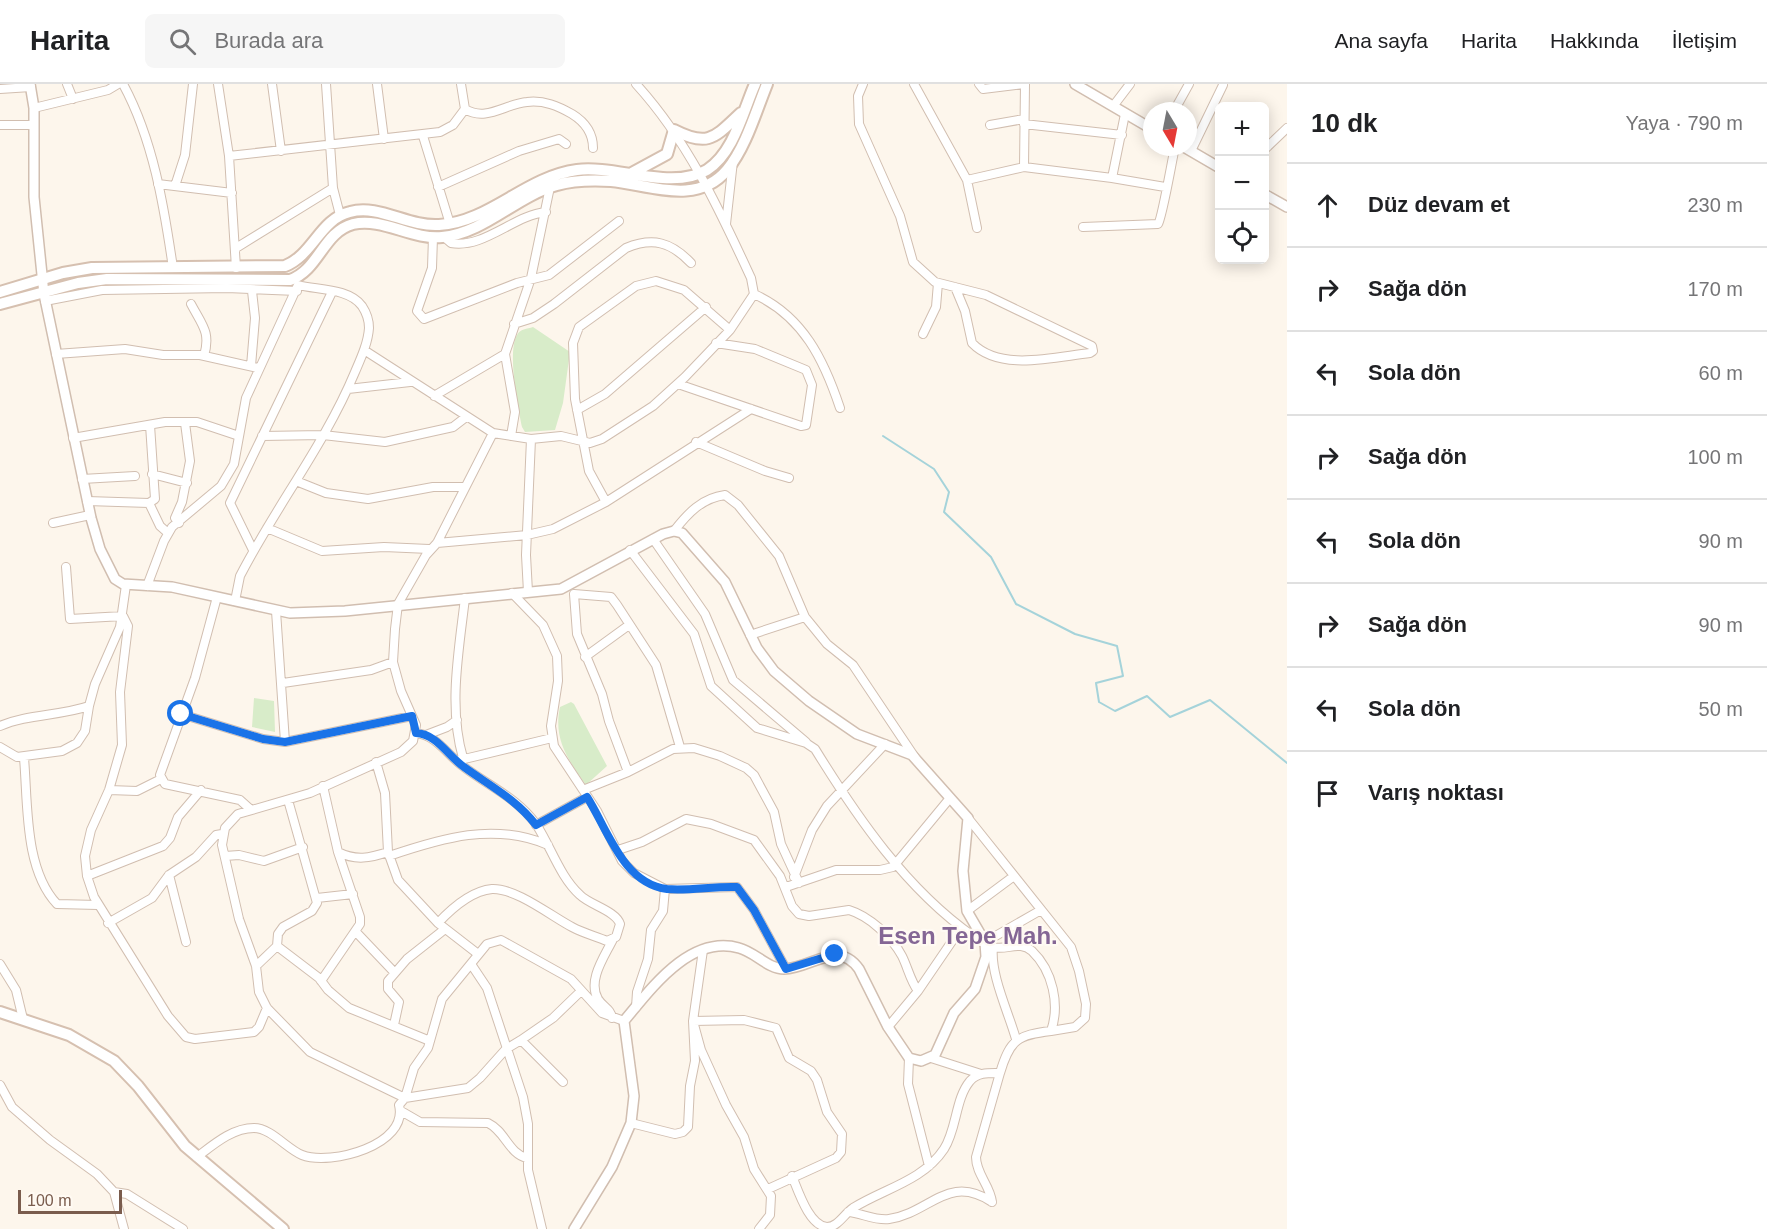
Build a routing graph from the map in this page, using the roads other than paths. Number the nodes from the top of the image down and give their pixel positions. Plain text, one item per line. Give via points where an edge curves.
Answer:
1 (68, 84) edge
2 (123, 84) edge
3 (193, 84) edge
4 (218, 84) edge
5 (272, 84) edge
6 (326, 84) edge
7 (377, 84) edge
8 (461, 84) edge
9 (636, 84) edge
10 (755, 84) edge
11 (767, 84) edge
12 (863, 84) edge
13 (914, 84) edge
14 (978, 84) edge
15 (1025, 84) edge
16 (1075, 84) edge
17 (1131, 84) edge
18 (1189, 84) edge
19 (115, 85) edge
20 (1223, 85) edge
21 (30, 86) edge
22 (0, 89) edge
23 (72, 99) junction
24 (1179, 102) edge
25 (1114, 105) junction
26 (34, 108) junction
27 (465, 109) junction
28 (743, 111) junction
29 (1125, 114) junction
30 (1024, 121) junction
31 (0, 124) edge
32 (34, 124) junction
33 (990, 124) dead end
34 (1143, 124) edge
35 (1287, 128) edge
36 (674, 130) junction
37 (1197, 133) edge
38 (1122, 135) junction
39 (423, 136) junction
40 (384, 139) junction
41 (331, 144) junction
42 (566, 144) dead end
43 (1269, 145) edge
44 (593, 148) dead end
45 (281, 151) junction
46 (1197, 154) edge
47 (229, 156) junction
48 (1173, 156) edge
49 (734, 161) junction
50 (1215, 165) edge
51 (1023, 167) junction
52 (631, 173) junction
53 (700, 173) junction
54 (1112, 178) junction
55 (967, 180) junction
56 (158, 184) junction
57 (707, 185) junction
58 (175, 186) junction
59 (438, 187) junction
60 (550, 187) junction
61 (1165, 187) junction
62 (333, 188) junction
63 (232, 193) junction
64 (1269, 196) edge
65 (1286, 204) edge
66 (546, 212) junction
67 (340, 215) junction
68 (619, 221) dead end
69 (450, 224) junction
70 (726, 224) junction
71 (1083, 227) dead end
72 (977, 228) dead end
73 (433, 237) junction
74 (444, 237) junction
75 (236, 248) junction
76 (691, 263) dead end
77 (291, 264) junction
78 (173, 268) junction
79 (236, 268) junction
80 (531, 278) junction
81 (43, 279) junction
82 (938, 283) junction
83 (297, 285) junction
84 (955, 287) junction
85 (252, 291) junction
86 (0, 292) edge
87 (332, 292) junction
88 (754, 294) junction
89 (44, 297) junction
90 (0, 304) edge
91 (191, 304) dead end
92 (706, 307) junction
93 (514, 324) junction
94 (730, 330) junction
95 (923, 334) dead end
96 (717, 343) junction
97 (364, 350) junction
98 (56, 354) junction
99 (505, 354) junction
100 (204, 356) junction
101 (254, 367) junction
102 (410, 382) junction
103 (678, 384) junction
104 (348, 388) junction
105 (434, 396) junction
106 (840, 408) dead end
107 (751, 409) junction
108 (577, 410) junction
109 (466, 417) junction
110 (185, 423) junction
111 (150, 425) junction
112 (493, 433) junction
113 (323, 435) junction
114 (239, 436) junction
115 (262, 436) junction
116 (511, 436) junction
117 (73, 438) junction
118 (531, 439) junction
119 (585, 441) junction
120 (696, 442) junction
121 (152, 474) junction
122 (135, 476) dead end
123 (789, 478) dead end
124 (82, 479) junction
125 (296, 481) junction
126 (187, 483) junction
127 (465, 488) junction
128 (87, 501) junction
129 (606, 502) junction
130 (149, 503) junction
131 (90, 514) junction
132 (53, 523) dead end
133 (178, 523) junction
134 (267, 528) junction
135 (674, 531) junction
136 (168, 533) junction
137 (527, 535) junction
138 (653, 539) junction
139 (437, 543) junction
140 (429, 549) junction
141 (253, 550) junction
142 (630, 550) junction
143 (66, 567) dead end
144 (126, 585) junction
145 (147, 586) junction
146 (572, 590) junction
147 (528, 592) junction
148 (512, 593) junction
149 (217, 597) junction
150 (465, 598) junction
151 (235, 601) junction
152 (398, 604) junction
153 (276, 611) junction
154 (123, 616) junction
155 (805, 617) junction
156 (629, 625) junction
157 (750, 635) junction
158 (585, 657) junction
159 (393, 662) junction
160 (283, 683) junction
161 (89, 706) junction
162 (181, 714) junction
163 (412, 716) junction
164 (457, 720) junction
165 (0, 726) edge
166 (416, 733) junction
167 (426, 735) junction
168 (552, 738) junction
169 (285, 742) junction
170 (806, 743) junction
171 (885, 744) junction
172 (0, 747) edge
173 (680, 747) junction
174 (24, 758) junction
175 (460, 760) junction
176 (917, 760) junction
177 (376, 762) junction
178 (628, 772) junction
179 (161, 779) junction
180 (323, 786) junction
181 (109, 790) junction
182 (201, 790) junction
183 (840, 790) junction
184 (585, 793) junction
185 (950, 798) junction
186 (288, 800) junction
187 (250, 809) junction
188 (968, 818) junction
189 (536, 825) junction
190 (222, 834) junction
191 (548, 845) junction
192 (303, 847) junction
193 (618, 850) junction
194 (339, 852) junction
195 (388, 854) junction
196 (225, 856) junction
197 (897, 864) junction
198 (169, 875) junction
199 (87, 876) junction
200 (1014, 876) junction
201 (797, 880) junction
202 (784, 886) junction
203 (665, 889) junction
204 (353, 894) junction
205 (317, 898) junction
206 (98, 905) junction
207 (1041, 910) junction
208 (967, 911) junction
209 (108, 922) junction
210 (438, 923) junction
211 (961, 928) junction
212 (445, 929) junction
213 (357, 932) junction
214 (613, 939) junction
215 (186, 942) dead end
216 (989, 944) junction
217 (276, 946) junction
218 (703, 950) junction
219 (478, 954) junction
220 (0, 964) edge
221 (471, 964) junction
222 (256, 966) junction
223 (786, 969) junction
224 (394, 972) junction
225 (321, 981) junction
226 (582, 991) junction
227 (918, 991) junction
228 (636, 1007) junction
229 (267, 1008) junction
230 (0, 1012) edge
231 (612, 1018) junction
232 (23, 1020) junction
233 (624, 1021) junction
234 (693, 1021) junction
235 (394, 1024) junction
236 (888, 1027) junction
237 (1051, 1031) junction
238 (521, 1040) junction
239 (1016, 1040) junction
240 (430, 1041) junction
241 (506, 1049) junction
242 (909, 1058) junction
243 (930, 1058) junction
244 (1000, 1073) junction
245 (981, 1074) junction
246 (563, 1082) dead end
247 (0, 1085) edge
248 (405, 1098) junction
249 (401, 1111) junction
250 (631, 1123) junction
251 (197, 1157) junction
252 (527, 1158) junction
253 (929, 1166) junction
254 (792, 1176) junction
255 (768, 1189) junction
256 (114, 1192) junction
257 (848, 1212) junction
258 (124, 1229) edge
259 (183, 1229) edge
260 (282, 1229) edge
261 (542, 1229) edge
262 (574, 1229) edge
263 (759, 1229) edge

1 - 23 street
2 - 56 street via 137,113
3 - 58 street via 185,155
4 - 47 street
5 - 45 street
6 - 41 street
7 - 40 street
8 - 27 street
9 - 36 street
10 - 28 main road
11 - 49 main road
12 - 82 street via 858,96 859,124 900,216 913,262
13 - 55 street
14 - 15 street via 989,89
15 - 30 street
16 - 25 street
17 - 25 street
18 - 24 street
19 - 23 street
20 - 37 street
21 - 22 street
21 - 26 street
23 - 26 street
25 - 29 street
26 - 32 street
27 - 39 street via 446,129
27 - 44 street via 483,115 526,102 551,104 582,121 590,131
28 - 36 main road via 704,141
28 - 53 main road via 723,155
29 - 34 street
29 - 38 street
30 - 33 street
30 - 38 street
30 - 51 street
31 - 32 street
32 - 81 street via 34,197
35 - 43 street
36 - 52 main road via 667,154
36 - 53 street
38 - 54 street
39 - 40 street
39 - 59 street
40 - 41 street
41 - 45 street
41 - 62 street
42 - 59 street via 559,139 519,151
45 - 47 street
46 - 50 street
47 - 63 street
48 - 61 street
49 - 57 main road
49 - 70 street
51 - 54 street
51 - 55 street
52 - 53 main road via 682,178
52 - 69 main road via 596,169 555,174 531,183 478,215
53 - 57 street
54 - 61 street
55 - 72 street
56 - 58 street
56 - 78 street
57 - 60 main road via 680,191 611,181 580,181
57 - 70 street
58 - 63 street
59 - 69 street
60 - 66 street
60 - 74 main road via 468,230
61 - 71 street via 1162,219 1158,224
62 - 67 street
62 - 75 street
63 - 75 street
64 - 65 street
66 - 74 street via 529,215 463,243 451,243
66 - 80 street
67 - 69 main road via 368,211 413,224
67 - 77 main road
68 - 80 street via 549,275
70 - 88 street via 751,278
73 - 74 main road
73 - 80 street via 432,268 417,311 422,318
73 - 83 main road via 367,223 352,224 333,236
75 - 79 street
76 - 93 street via 679,250 664,243 640,243 626,248 533,318
77 - 79 main road
77 - 83 street
78 - 79 main road
78 - 81 main road via 92,268
80 - 93 street
81 - 86 main road
81 - 89 street
82 - 84 street
82 - 95 street via 936,307
83 - 85 street
83 - 87 street
83 - 89 main road via 281,281 107,279 78,283
83 - 101 street
84 - 84 street via 986,295 1061,328 1092,346 1093,351 1012,360 987,354 972,343
85 - 89 street via 102,290
85 - 101 street
87 - 97 street via 360,304 365,312 369,329
87 - 115 street
88 - 94 street
88 - 106 street via 789,315 814,347 829,374
89 - 90 main road
89 - 98 street
91 - 100 street via 207,333
92 - 94 street
92 - 108 street via 605,394
92 - 108 street via 675,285 646,282 585,321 573,343
93 - 99 street
94 - 96 street
96 - 103 street
96 - 107 street via 755,349 802,367 808,374 812,385 806,425
97 - 102 street
97 - 104 street
98 - 100 street via 125,349
98 - 117 street
99 - 105 street
99 - 116 street via 515,412
100 - 101 street
101 - 114 street
102 - 104 street
102 - 105 street
103 - 107 street
103 - 119 street via 602,440
104 - 113 street
105 - 109 street
107 - 120 street
108 - 119 street
109 - 112 street
109 - 113 street via 453,427 399,441 371,442
110 - 111 street
110 - 114 street via 197,422
110 - 126 street via 190,461
111 - 117 street
111 - 121 street
112 - 116 street
112 - 127 street
113 - 115 street
113 - 125 street
114 - 133 street via 234,464 221,486
115 - 141 street via 230,503
116 - 118 street
117 - 124 street
118 - 119 street via 561,436
118 - 137 street
119 - 129 street via 589,471
120 - 123 street
120 - 129 street
121 - 126 street
121 - 130 street via 155,499
122 - 124 street
124 - 128 street
125 - 127 street via 326,493 368,499 434,487
125 - 134 street
126 - 133 street via 175,518
127 - 139 street
128 - 130 street
128 - 131 street
129 - 137 street via 553,529
130 - 136 street via 160,526
131 - 132 street
131 - 144 street via 100,549 115,579
133 - 136 street
134 - 140 street via 322,551
134 - 141 street
135 - 138 street
135 - 155 street via 688,513 714,497 725,495 738,505 779,556
135 - 157 street via 682,533 725,582
136 - 145 street
137 - 139 street
137 - 147 street
138 - 142 street
138 - 170 street via 705,614 733,680
139 - 140 street
140 - 152 street
141 - 151 street via 240,576
142 - 146 street
142 - 170 street via 694,634 711,686 757,728
143 - 154 street via 70,620
144 - 145 street
144 - 154 street
145 - 149 street
146 - 147 street
146 - 156 street via 611,597
146 - 158 street via 577,634
147 - 148 street
148 - 150 street
148 - 168 street via 537,616 555,650 558,681
149 - 151 street
149 - 162 street via 202,657
150 - 152 street
150 - 164 street via 456,677
151 - 153 street
152 - 153 street via 345,611
152 - 159 street
153 - 160 street
154 - 161 street
154 - 181 street via 128,626 120,692 122,745
155 - 157 street
155 - 176 street via 827,644 853,665
156 - 158 street
156 - 173 street via 656,665
157 - 171 street via 774,671 808,701 857,734
158 - 178 street
159 - 160 street via 371,670
159 - 163 street via 400,691
160 - 169 street
161 - 165 street via 59,715 13,720
161 - 174 street via 85,731 77,743 62,751
162 - 169 street
162 - 179 street via 162,764
163 - 166 street
163 - 169 street
164 - 167 street
164 - 175 street
166 - 167 street
166 - 177 street via 414,741 401,752
167 - 175 street
168 - 175 street
168 - 184 street
170 - 183 street
171 - 176 street
171 - 183 street
172 - 174 street
173 - 178 street
173 - 201 street via 700,749 750,771 774,812 781,844
174 - 206 street via 31,837 39,872 57,904
175 - 189 street via 506,795
176 - 185 street
177 - 180 street
177 - 195 street via 385,793
178 - 184 street
179 - 181 street via 137,791
179 - 182 street via 170,785
180 - 186 street
180 - 194 street
181 - 199 street via 91,830 85,856
182 - 187 street via 240,800
182 - 199 street via 178,817 163,846
183 - 197 street
183 - 201 street via 812,830
184 - 189 street
184 - 193 street
185 - 188 street
185 - 197 street
186 - 187 street
186 - 192 street
187 - 190 street via 234,818
188 - 200 street
188 - 208 street via 963,871
189 - 191 street
190 - 196 street
190 - 198 street
191 - 195 street via 531,837 485,832 449,837
191 - 214 street via 580,895 620,920 620,931
192 - 196 street via 264,861
192 - 205 street
193 - 202 street via 686,819 711,824 754,840
193 - 203 street via 634,873
194 - 195 street via 351,858
194 - 204 street
195 - 210 street via 398,880
196 - 222 street via 239,919
197 - 201 street via 880,870 836,870
197 - 211 street
198 - 209 street via 152,898
198 - 215 street
199 - 206 street
200 - 207 street
200 - 208 street
201 - 202 street
202 - 227 street via 799,914 849,909 879,929 901,955
203 - 223 street via 737,887
203 - 228 street via 663,911 651,930
204 - 205 street
204 - 213 street via 360,917
205 - 217 street via 312,910 283,927
206 - 209 street
207 - 216 street
207 - 237 street via 1071,947 1086,1011 1075,1027
208 - 216 street
209 - 229 street via 168,1016 186,1037 254,1032
210 - 212 street
210 - 214 street via 476,893 494,889 507,891 574,928
211 - 216 street
211 - 227 street
212 - 219 street
212 - 224 street
213 - 224 street
213 - 225 street
214 - 231 street via 595,984 597,995
216 - 237 street via 1022,946 1037,957 1055,994
216 - 239 street via 994,976 1002,990
216 - 243 street via 975,989 954,1013 938,1050
217 - 222 street
217 - 225 street
218 - 223 street via 740,948 774,968
218 - 228 street via 675,965
218 - 234 street
219 - 221 street
219 - 226 street via 487,944 501,940 571,980
220 - 232 street via 16,990
221 - 240 street via 442,999
221 - 241 street via 487,988
222 - 229 street via 259,992
223 - 236 street via 835,954 848,958 860,969
224 - 235 street via 388,981 388,989 399,1002
225 - 235 street via 349,1008
226 - 231 street
226 - 238 street
227 - 236 street
228 - 233 street
229 - 248 street via 310,1052
230 - 232 main road
231 - 233 street
232 - 251 main road via 84,1041 114,1061
233 - 250 street via 634,1096
234 - 250 street via 695,1061 688,1127 675,1134
234 - 254 street via 744,1020 776,1028 789,1058 811,1071 817,1080 827,1112 842,1134 841,1152 836,1158
234 - 255 street via 701,1050 744,1137 754,1169
235 - 240 street
236 - 242 street
237 - 239 street
238 - 241 street
238 - 246 street
239 - 244 street
240 - 248 street via 414,1068
241 - 248 street via 468,1088
241 - 252 street via 526,1111
242 - 243 street
242 - 253 street via 908,1084
243 - 245 street
244 - 245 street
244 - 257 street via 976,1157 992,1202 981,1194 963,1190 942,1195 889,1219
245 - 253 street via 966,1086 948,1142
247 - 256 street via 12,1107
248 - 249 street via 399,1105
249 - 251 street via 386,1137 354,1154 303,1156 256,1128 219,1140
249 - 252 street via 420,1122 488,1124
250 - 262 street via 612,1167
251 - 260 main road
252 - 261 street
253 - 257 street
254 - 255 street
254 - 257 street via 817,1223 834,1225
255 - 263 street via 772,1206 766,1223
256 - 258 street
256 - 259 street via 128,1194

